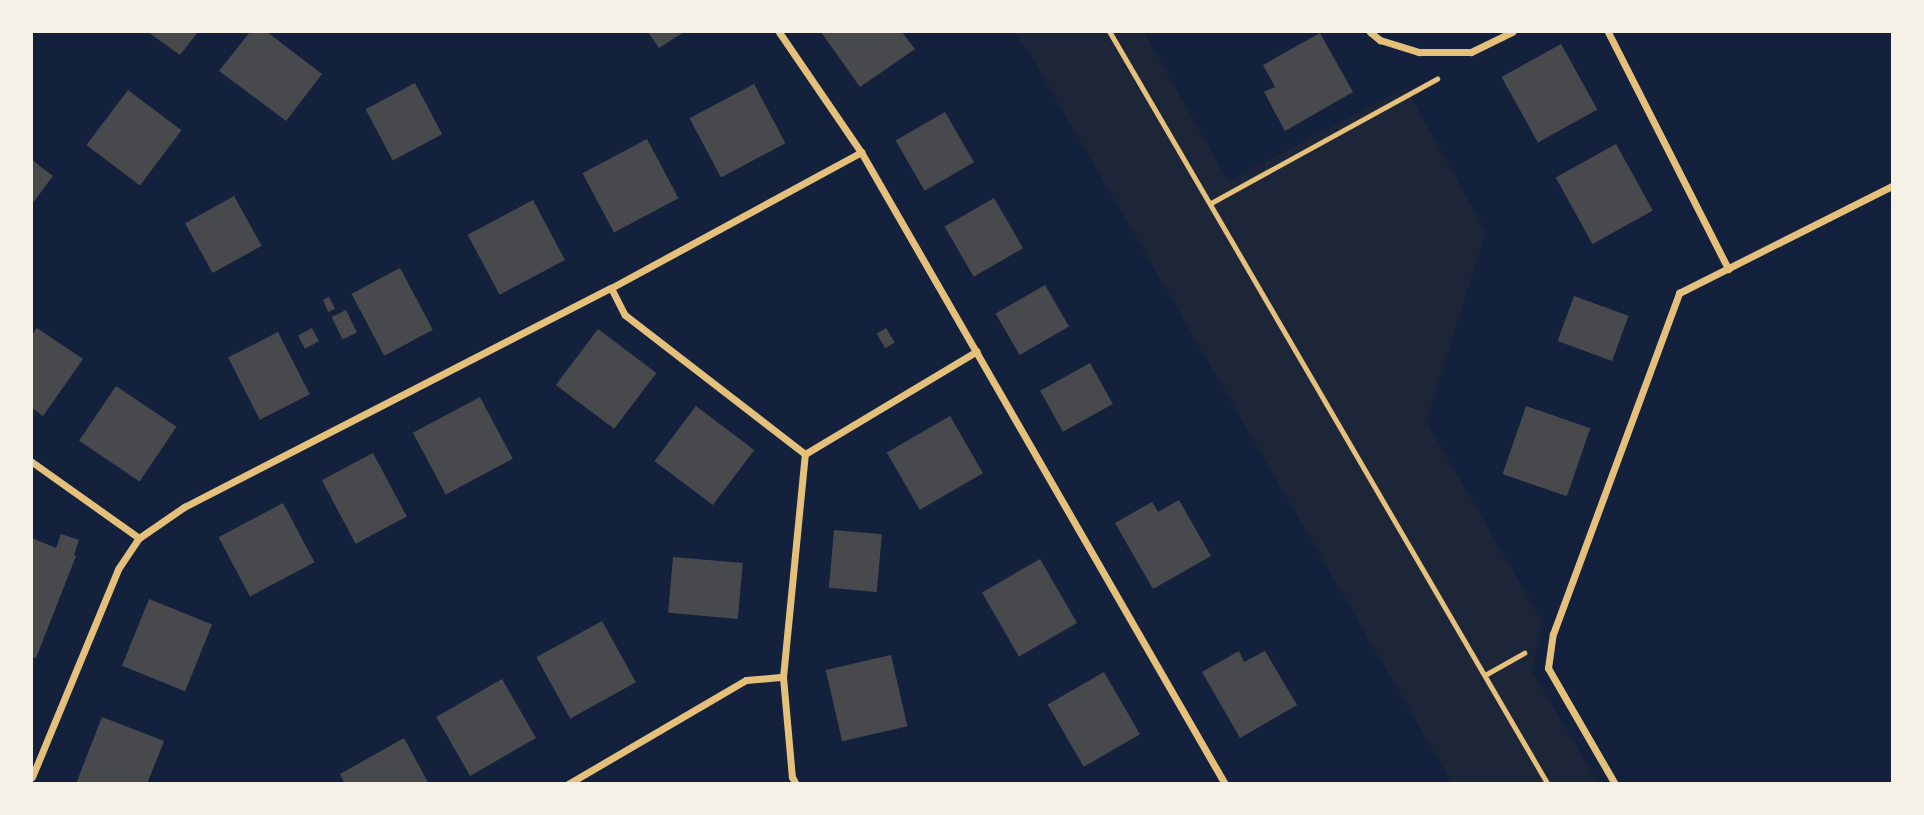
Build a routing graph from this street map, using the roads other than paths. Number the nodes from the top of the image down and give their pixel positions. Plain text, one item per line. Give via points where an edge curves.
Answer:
1 (779, 32) edge
2 (1370, 32) edge
3 (1512, 32) edge
4 (1608, 32) edge
5 (861, 152) junction
6 (1892, 186) edge
7 (1728, 269) junction
8 (611, 288) junction
9 (977, 351) junction
10 (805, 454) junction
11 (32, 462) edge
12 (139, 538) junction
13 (783, 677) junction
14 (32, 777) edge
15 (568, 783) edge
16 (796, 783) edge
17 (1225, 783) edge
18 (1615, 783) edge

1 - 5 street
2 - 3 street via 1380,40 1419,52 1471,52
4 - 7 street
5 - 8 street
5 - 9 street
6 - 7 street
7 - 18 street via 1679,293 1553,635 1548,668
8 - 10 street via 625,315
8 - 12 street via 184,507
9 - 10 street
9 - 17 street
10 - 13 street
11 - 12 street
12 - 14 street via 118,569
13 - 15 street via 746,680
13 - 16 street

